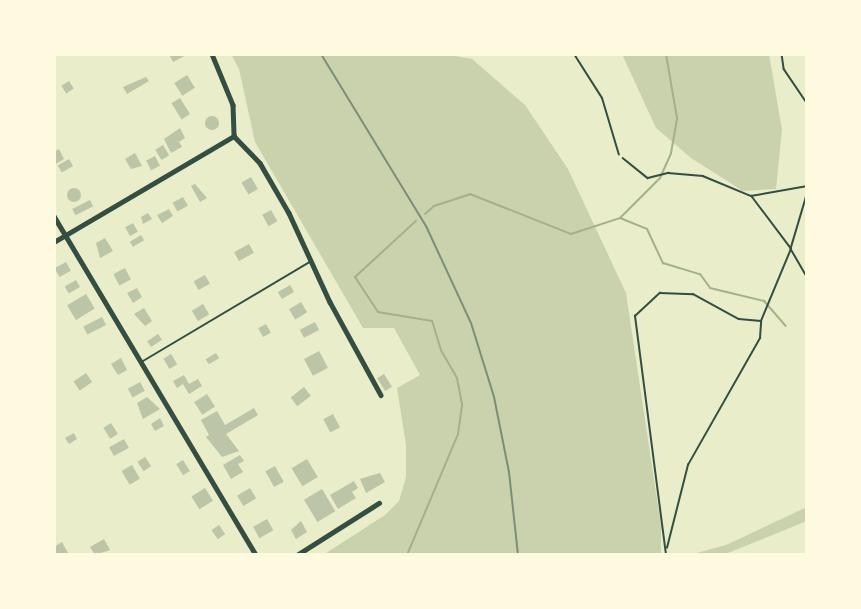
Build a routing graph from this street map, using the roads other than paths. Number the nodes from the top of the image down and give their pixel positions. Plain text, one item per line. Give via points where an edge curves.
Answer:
1 (212, 54) edge
2 (574, 54) edge
3 (234, 136) junction
4 (619, 155) road end
5 (54, 216) edge
6 (64, 236) junction
7 (54, 242) edge
8 (312, 261) junction
9 (143, 361) junction
10 (381, 395) dead end
11 (379, 503) dead end
12 (256, 555) edge
13 (297, 555) edge

1 - 3 street via 233,105
2 - 4 lane via 602,98
3 - 6 street
3 - 8 street via 260,163
5 - 6 street
6 - 7 street
6 - 9 street via 73,243
8 - 9 lane
8 - 10 street
9 - 12 street
11 - 13 street

